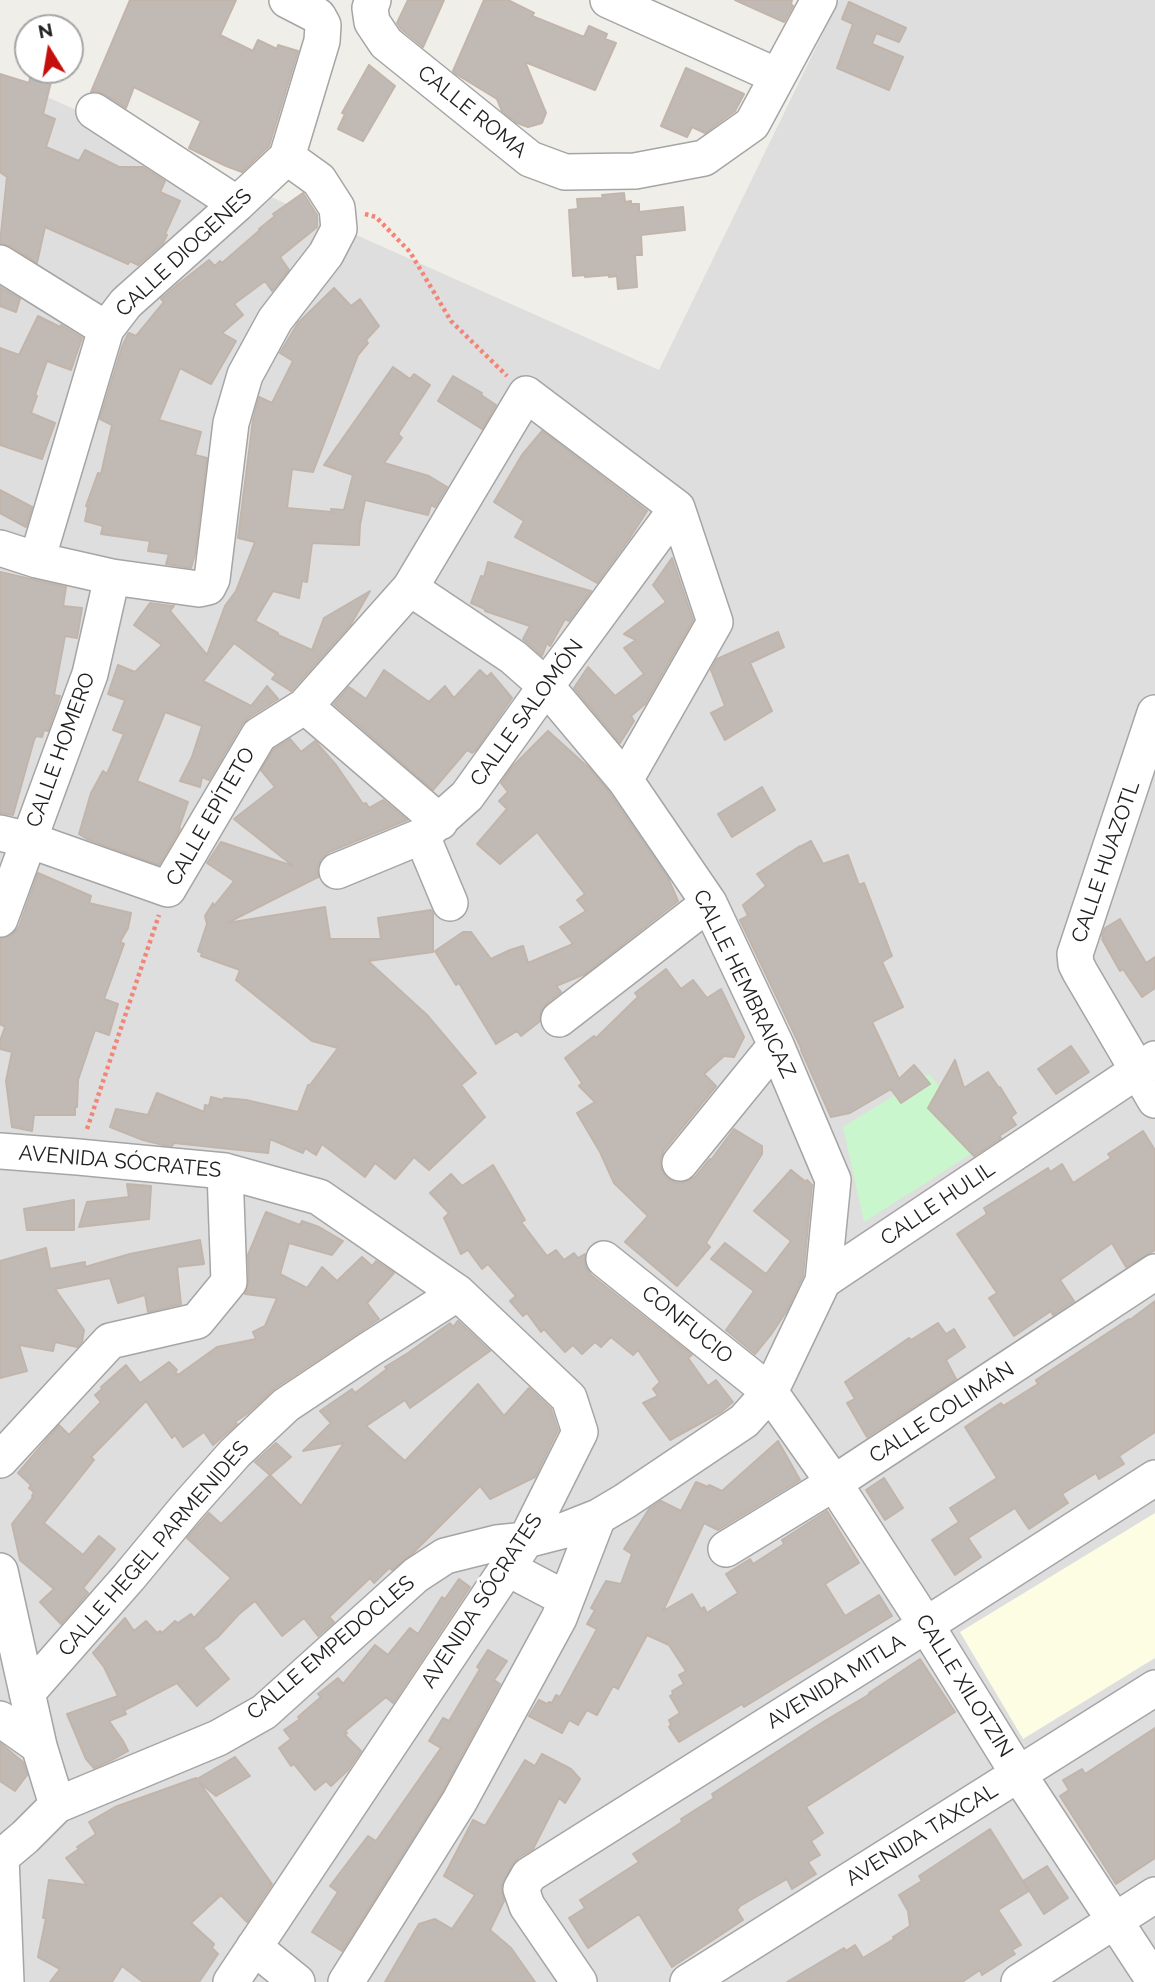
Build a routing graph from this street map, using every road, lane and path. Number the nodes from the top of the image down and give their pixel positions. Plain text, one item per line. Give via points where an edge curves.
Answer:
1 (287, 0) edge
2 (373, 0) edge
3 (608, 0) edge
4 (819, 0) edge
5 (776, 76) junction
6 (94, 111) dead end
7 (287, 157) junction
8 (237, 204) junction
9 (337, 208) junction
10 (0, 263) edge
11 (106, 329) junction
12 (526, 394) junction
13 (677, 508) junction
14 (0, 548) edge
15 (37, 560) junction
16 (111, 577) junction
17 (410, 588) junction
18 (546, 686) junction
19 (305, 706) junction
20 (1155, 713) edge
21 (1147, 765) edge
22 (625, 780) junction
23 (431, 829) junction
24 (15, 837) edge
25 (337, 871) dead end
26 (168, 889) junction
27 (450, 903) dead end
28 (709, 903) junction
29 (0, 919) edge
30 (559, 1019) dead end
31 (776, 1045) junction
32 (1146, 1065) edge
33 (1155, 1100) edge
34 (0, 1151) edge
35 (78, 1157) junction
36 (680, 1163) dead end
37 (225, 1171) junction
38 (604, 1259) dead end
39 (1155, 1272) edge
40 (823, 1280) junction
41 (458, 1293) junction
42 (770, 1392) junction
43 (0, 1460) edge
44 (1155, 1478) edge
45 (834, 1483) junction
46 (598, 1517) junction
47 (726, 1549) dead end
48 (517, 1554) junction
49 (0, 1571) edge
50 (566, 1599) junction
51 (926, 1625) junction
52 (1155, 1688) edge
53 (27, 1693) junction
54 (0, 1719) edge
55 (39, 1746) junction
56 (1019, 1774) junction
57 (57, 1805) junction
58 (0, 1858) edge
59 (1155, 1895) edge
60 (1114, 1920) junction
61 (254, 1947) junction
62 (6, 1982) edge
63 (231, 1982) edge
64 (297, 1982) edge
65 (346, 1982) edge
66 (579, 1982) edge
67 (688, 1982) edge
68 (1019, 1982) edge
69 (1155, 1982) edge

1 - 7 street via 317,16 323,25
2 - 5 street, CALLE ROMA via 372,22 386,43 530,159 565,172 635,171 704,158 752,124
3 - 5 street
4 - 5 street, CALLE ROMA
6 - 8 street
7 - 8 street, CALLE DIOGENES
7 - 9 street via 319,180
8 - 11 street, CALLE DIOGENES via 125,303
9 - 12 path via 376,217 410,252 451,321
9 - 16 street via 339,229 326,254 275,320 245,375 231,423 208,587
10 - 11 street
11 - 15 street, CALLE DIOGENES
12 - 13 street
12 - 17 street, CALLE EPÍTETO
13 - 18 street, CALLE SALOMÓN
13 - 22 street via 715,622
14 - 15 street
15 - 16 street
16 - 24 street, CALLE HOMERO via 90,674
17 - 18 street, CALLE HEMBRAICAZ via 513,657
17 - 19 street, CALLE EPÍTETO
18 - 22 street, CALLE HEMBRAICAZ
18 - 23 street, CALLE SALOMÓN via 467,796
19 - 23 street
19 - 26 street, CALLE EPÍTETO via 259,735
20 - 21 street, CALLE HUAZOTL
21 - 32 street, CALLE HUAZOTL via 1077,945 1076,964
22 - 28 street, CALLE HEMBRAICAZ
23 - 25 street, CALLE SALOMÓN
23 - 27 street
24 - 26 street
24 - 29 street, CALLE HOMERO
26 - 35 path, CALLE EPÍTETO
28 - 30 street
28 - 31 street, CALLE HEMBRAICAZ
31 - 36 street
31 - 40 street, CALLE HEMBRAICAZ via 833,1180
32 - 33 street
32 - 40 street, CALLE HULIL
34 - 35 street, AVENIDA SÓCRATES
35 - 37 street, AVENIDA SÓCRATES
37 - 41 street, AVENIDA SÓCRATES via 319,1197
37 - 43 street via 229,1282 197,1321 110,1341
38 - 42 street, CONFUCIO
39 - 45 street, CALLE COLIMÁN
40 - 42 street
41 - 48 street, AVENIDA SÓCRATES via 569,1398 580,1432
41 - 53 street, CALLE HEGEL PARMENIDES via 286,1405 235,1453
42 - 45 street, CALLE XILOTZIN
42 - 46 street, CALLE EMPEDOCLES via 744,1421
44 - 51 street, AVENIDA MITLA
45 - 47 street, CALLE COLIMÁN
45 - 51 street, CALLE XILOTZIN
46 - 48 street, CALLE EMPEDOCLES
46 - 50 street
48 - 50 street
48 - 57 street, CALLE EMPEDOCLES via 497,1543 444,1556 264,1712 218,1738
48 - 61 street, AVENIDA SÓCRATES
49 - 53 street
50 - 65 street via 459,1802
51 - 56 street, CALLE XILOTZIN
51 - 66 street, AVENIDA MITLA via 529,1875 521,1889 527,1906
52 - 56 street, AVENIDA TAXCAL
53 - 55 street
54 - 55 street
55 - 57 street
56 - 60 street, CALLE XILOTZIN
56 - 67 street, AVENIDA TAXCAL
57 - 58 street, CALLE EMPEDOCLES
58 - 62 street
59 - 60 street
60 - 68 street
60 - 69 street, CALLE XILOTZIN
61 - 63 street, AVENIDA SÓCRATES
61 - 64 street

